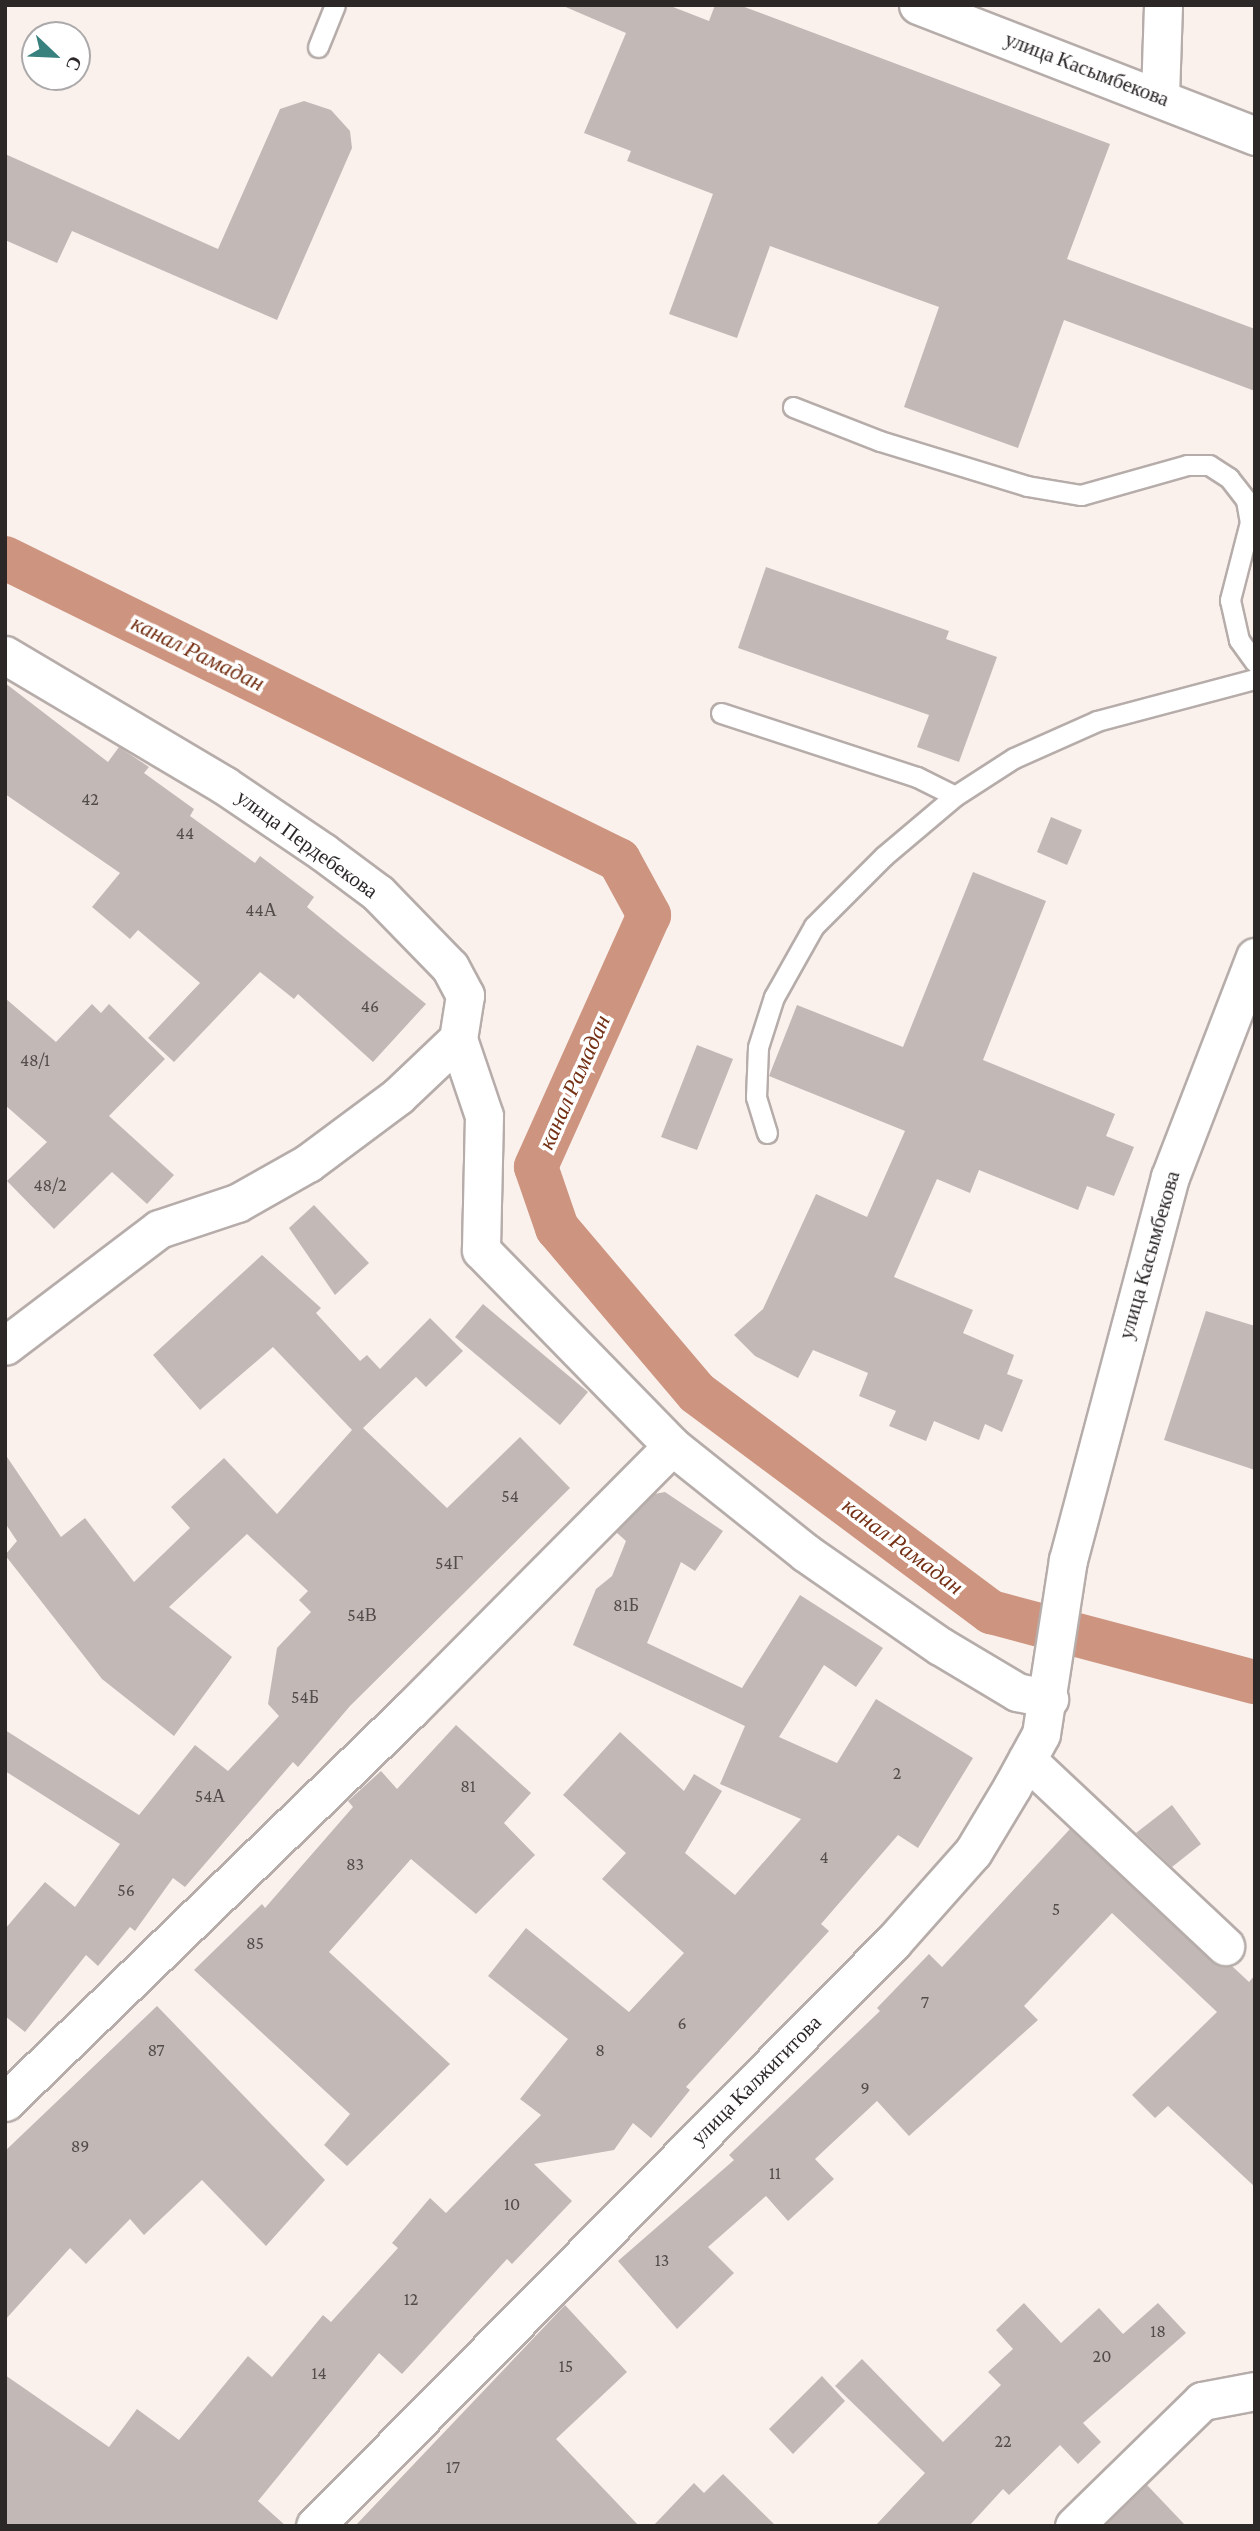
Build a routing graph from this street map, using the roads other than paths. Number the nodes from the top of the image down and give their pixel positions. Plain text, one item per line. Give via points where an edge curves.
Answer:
1 (335, 5) edge
2 (918, 5) edge
3 (1163, 5) edge
4 (318, 47) dead end
5 (1160, 96) junction
6 (1255, 136) edge
7 (793, 407) dead end
8 (5, 655) edge
9 (1255, 662) edge
10 (1255, 679) edge
11 (722, 713) dead end
12 (955, 796) junction
13 (1255, 957) edge
14 (458, 1039) junction
15 (767, 1133) dead end
16 (5, 1346) edge
17 (672, 1446) junction
18 (1068, 1560) joint
19 (1049, 1699) junction
20 (1027, 1760) junction
21 (1225, 1946) dead end
22 (5, 2102) edge
23 (1255, 2391) edge
24 (315, 2526) edge
25 (1074, 2526) edge

1 - 4 lane
2 - 5 street, улица Касымбекова
3 - 5 street
5 - 6 street, улица Касымбекова
7 - 9 lane via 880,441 1027,485 1081,495 1187,465 1209,465 1229,478 1246,500 1250,522 1230,600 1239,640
8 - 14 street, улица Пердебекова via 224,785 378,893 450,967 465,995
10 - 12 lane via 1097,721 1013,758
11 - 12 lane via 917,778
12 - 15 lane via 814,926 774,997 758,1047 756,1097
13 - 18 street, улица Касымбекова via 1170,1177
14 - 16 street via 398,1096 308,1163 237,1203 159,1229
14 - 17 street via 484,1116 481,1250
17 - 19 street via 806,1553 940,1646 1017,1692
17 - 22 street via 410,1710
18 - 19 street, улица Калжигитова
19 - 20 street, улица Калжигитова
20 - 21 street
20 - 24 street, улица Калжигитова via 972,1852 892,1942
23 - 25 street via 1202,2401

